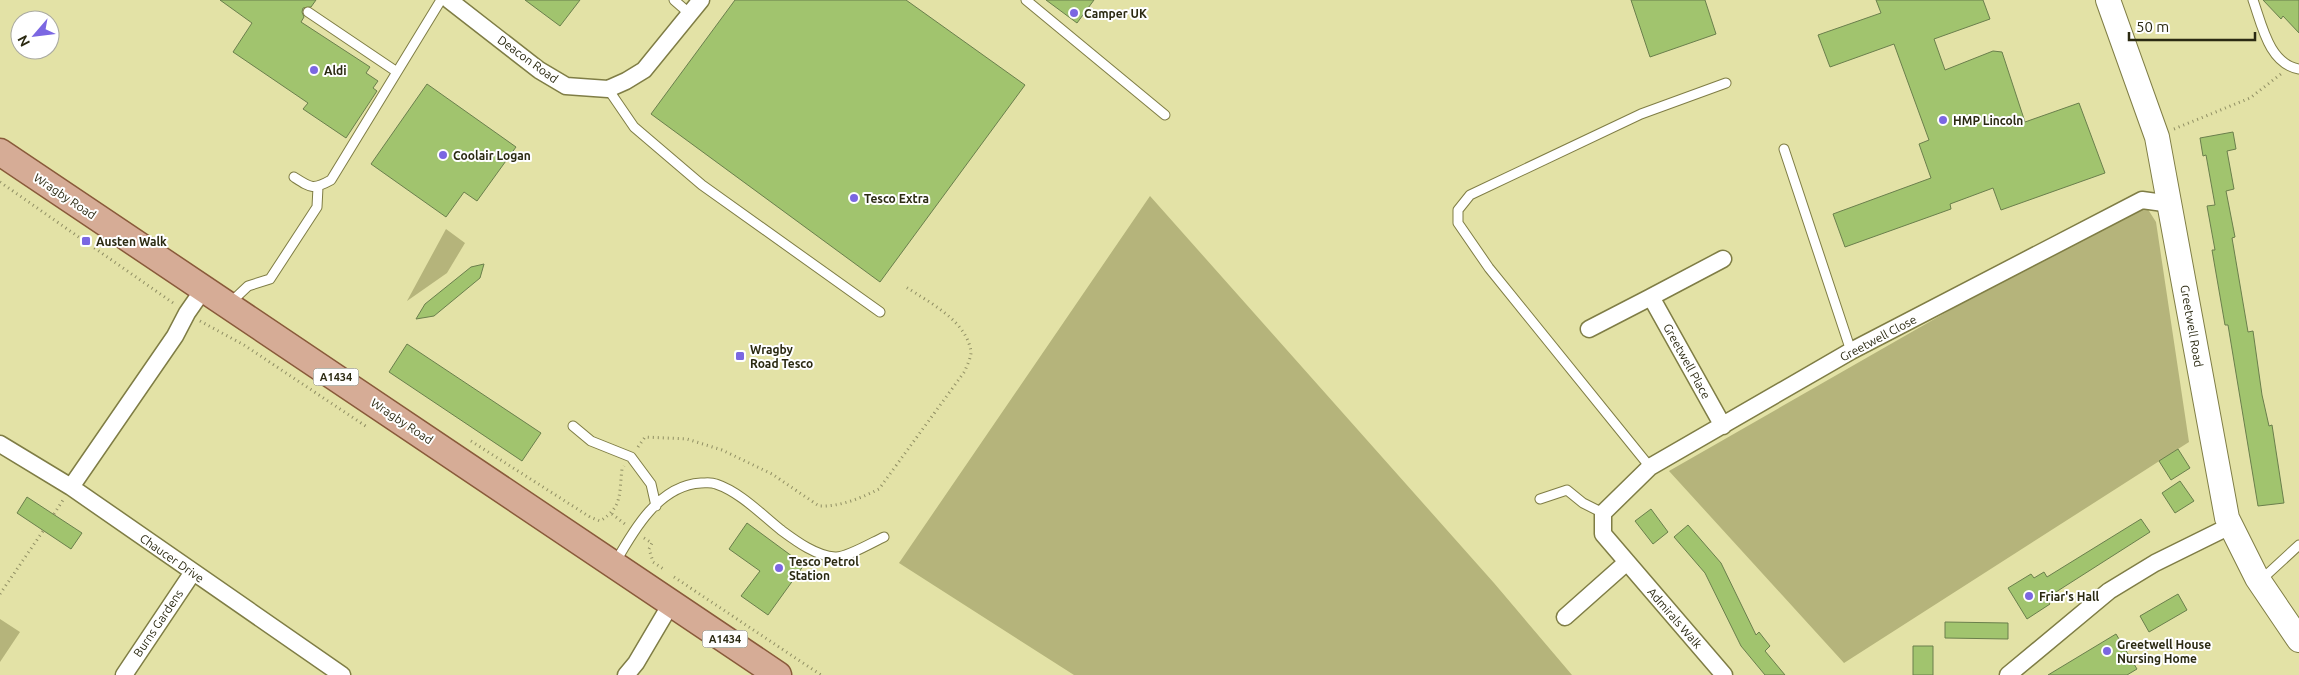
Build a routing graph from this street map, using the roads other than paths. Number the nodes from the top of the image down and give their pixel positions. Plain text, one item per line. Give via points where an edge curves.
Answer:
1 (441, 0) edge
2 (449, 0) edge
3 (674, 0) edge
4 (701, 0) edge
5 (1026, 0) edge
6 (2108, 0) edge
7 (2253, 0) edge
8 (308, 12) dead end
9 (690, 14) junction
10 (2294, 68) edge
11 (397, 72) junction
12 (1726, 83) dead end
13 (608, 89) junction
14 (1165, 115) dead end
15 (1784, 148) dead end
16 (0, 152) edge
17 (294, 177) dead end
18 (318, 188) junction
19 (2171, 204) junction
20 (1724, 259) dead end
21 (203, 290) junction
22 (1651, 297) junction
23 (227, 306) junction
24 (880, 312) dead end
25 (1589, 329) dead end
26 (1851, 351) junction
27 (573, 426) dead end
28 (1723, 426) junction
29 (0, 444) edge
30 (1650, 467) junction
31 (71, 487) junction
32 (1540, 499) dead end
33 (656, 506) junction
34 (1604, 513) junction
35 (2230, 526) junction
36 (884, 537) dead end
37 (2299, 545) edge
38 (1627, 562) junction
39 (615, 563) junction
40 (192, 572) junction
41 (2259, 582) junction
42 (672, 602) junction
43 (1566, 617) dead end
44 (2299, 640) edge
45 (124, 675) edge
46 (342, 675) edge
47 (626, 675) edge
48 (778, 675) edge
49 (1724, 675) edge
50 (2008, 675) edge

1 - 11 lane
2 - 13 street, Deacon Road via 539,70 566,86
3 - 9 lane
4 - 9 street, Deacon Road
5 - 14 lane
6 - 19 street, Greetwell Road via 2157,137
7 - 10 lane via 2273,52
8 - 11 lane
9 - 13 street, Deacon Road via 644,70
11 - 18 lane via 331,180
12 - 30 lane via 1641,114 1470,195 1458,210 1458,223 1489,268
13 - 24 lane via 634,127 702,185
15 - 26 lane
16 - 21 main road, Wragby Road / A1434
17 - 18 lane
18 - 23 lane via 317,207 270,279 248,286
19 - 26 street, Greetwell Close via 2142,200
19 - 35 street, Greetwell Road
20 - 22 street
21 - 23 main road, Wragby Road / A1434
21 - 31 street
22 - 25 street
22 - 28 street, Greetwell Place
23 - 39 main road, Wragby Road / A1434
26 - 28 street, Greetwell Close
27 - 33 lane via 592,441 631,457 652,484
28 - 30 street, Greetwell Close
29 - 31 street, Chaucer Drive
30 - 34 street, Greetwell Close
31 - 40 street, Chaucer Drive
32 - 34 lane via 1567,490 1583,503
33 - 36 lane via 674,491 695,484 714,483 736,494 797,542 826,556 837,558
33 - 39 lane via 634,531
34 - 38 street, Admirals Walk via 1603,534
35 - 41 street, Greetwell Road
35 - 50 street via 2155,562 2109,591
37 - 41 lane
38 - 43 street
38 - 49 street, Admirals Walk
39 - 42 main road, Wragby Road / A1434
40 - 45 street, Burns Gardens
40 - 46 street, Chaucer Drive
41 - 44 street, Greetwell Road
42 - 47 street
42 - 48 main road, Wragby Road / A1434

